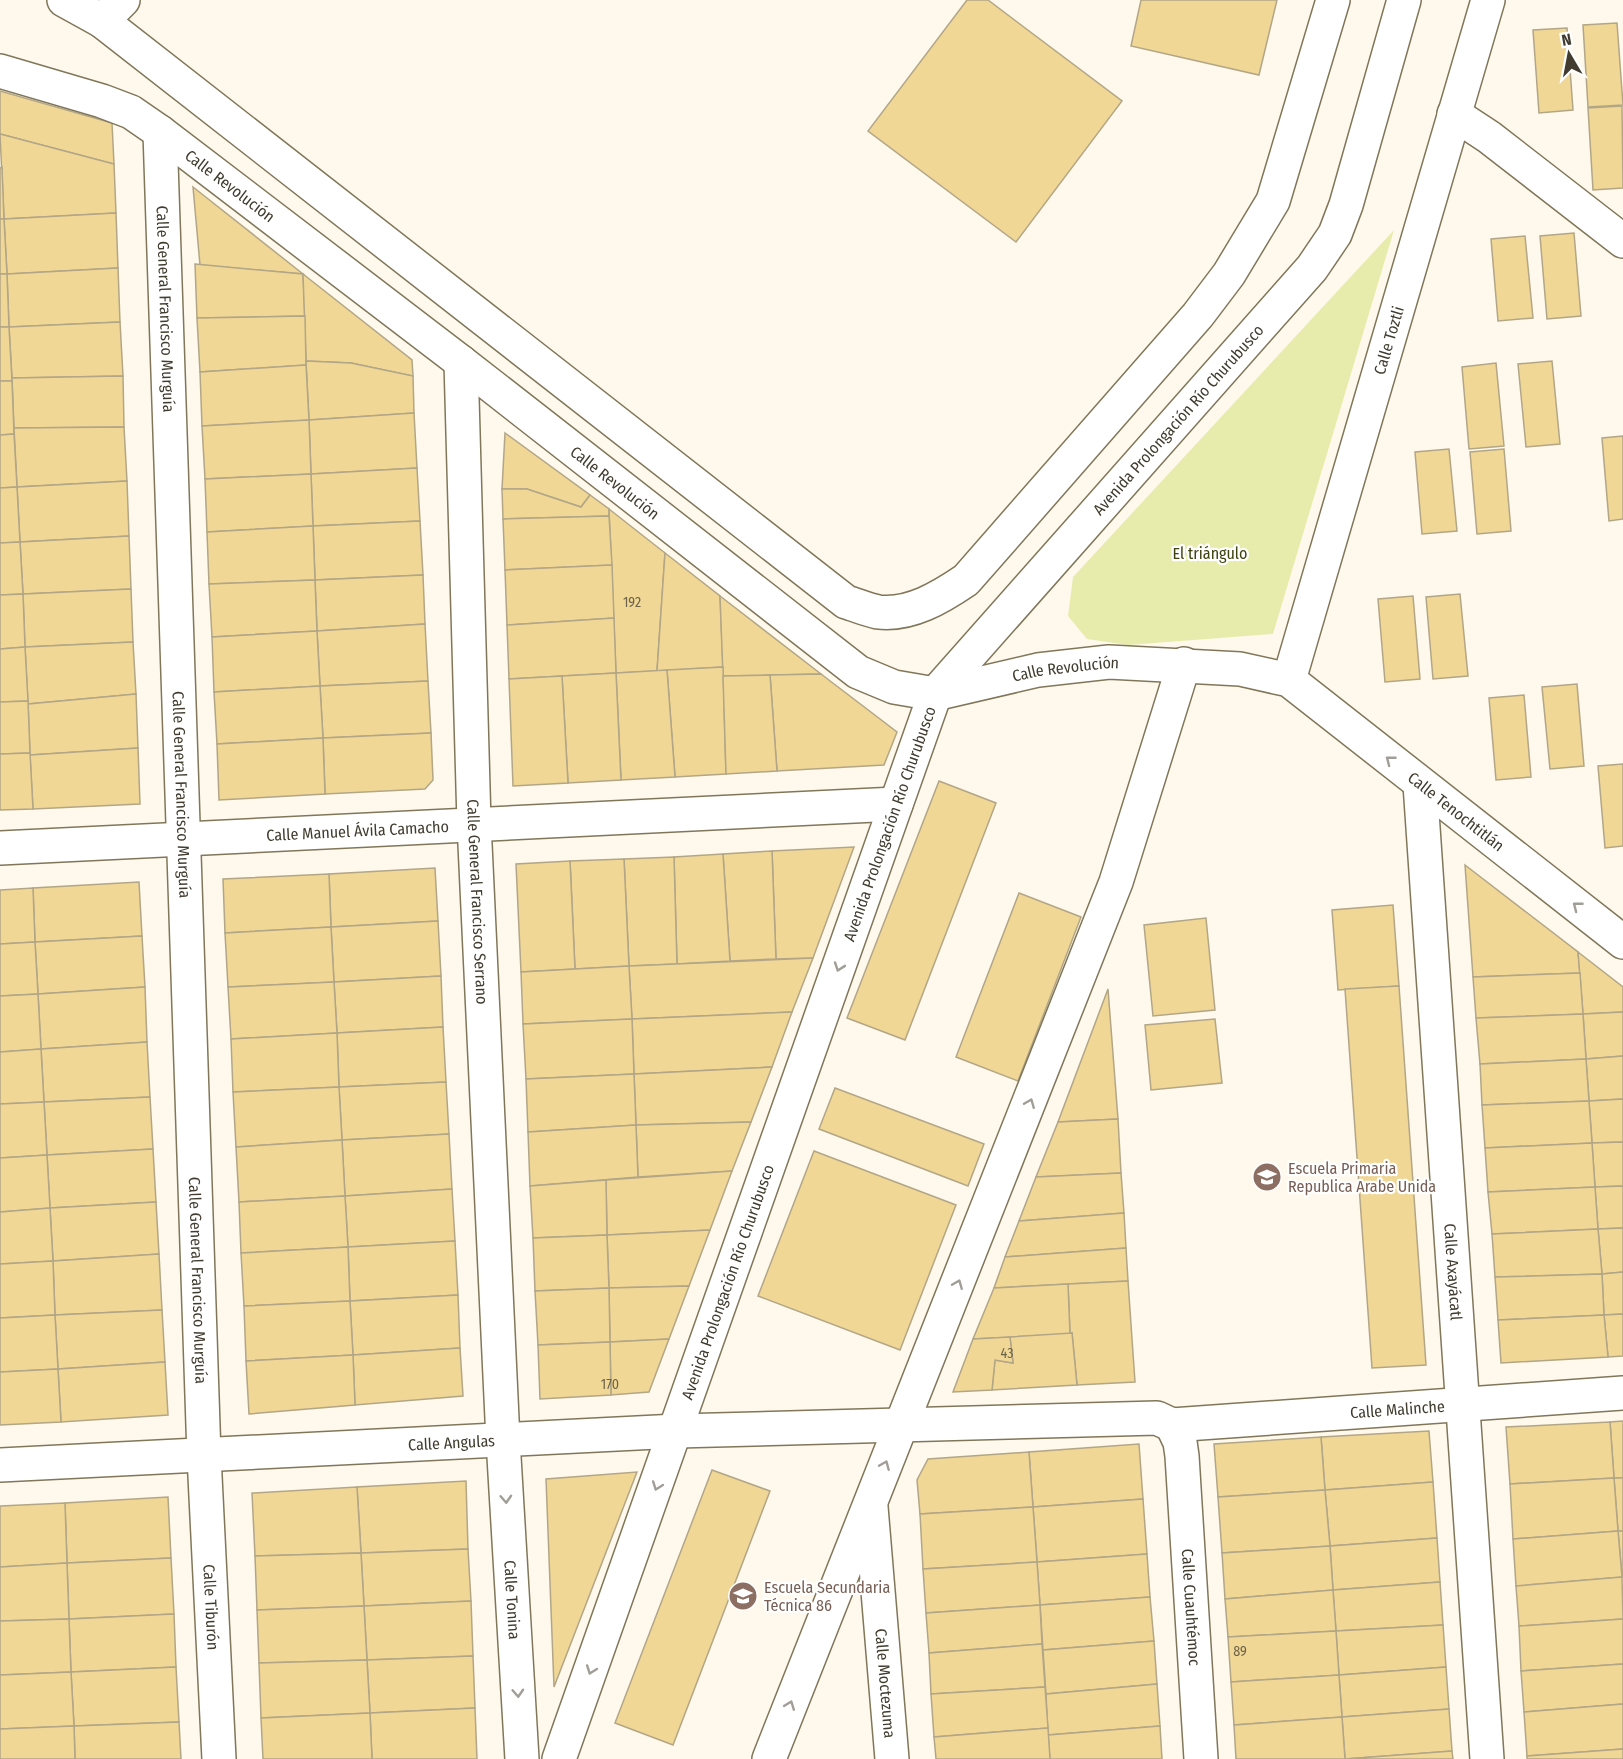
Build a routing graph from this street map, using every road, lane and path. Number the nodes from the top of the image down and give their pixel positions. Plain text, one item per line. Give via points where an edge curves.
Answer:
1 (64, 0) edge
2 (1333, 0) edge
3 (1404, 0) edge
4 (1488, 0) edge
5 (113, 10) edge
6 (0, 71) edge
7 (1454, 114) junction
8 (160, 132) junction
9 (1623, 241) edge
10 (461, 362) junction
11 (1184, 664) junction
12 (1289, 680) junction
13 (934, 694) junction
14 (1420, 784) junction
15 (896, 804) junction
16 (474, 823) junction
17 (184, 840) junction
18 (0, 848) edge
19 (1623, 942) edge
20 (1623, 1393) edge
21 (1464, 1405) junction
22 (903, 1424) junction
23 (677, 1431) junction
24 (503, 1440) junction
25 (1177, 1440) junction
26 (204, 1456) junction
27 (0, 1465) edge
28 (871, 1499) junction
29 (219, 1759) edge
30 (522, 1759) edge
31 (559, 1759) edge
32 (769, 1759) edge
33 (892, 1759) edge
34 (1201, 1759) edge
35 (1487, 1759) edge

1 - 5 street
2 - 5 street via 1273,201 1229,274 1198,315 966,580 940,598 913,608 879,612 846,602
3 - 13 street, Avenida Prolongación Río Churubusco via 1335,234 1312,267
4 - 7 street, Calle Toztli
6 - 8 street, Calle Revolución via 121,108
7 - 9 street via 1490,137
7 - 12 street, Calle Toztli
8 - 10 street, Calle Revolución
8 - 17 street, Calle General Francisco Murguía
10 - 13 street, Calle Revolución via 858,672 894,687
10 - 16 street, Calle General Francisco Serrano
11 - 12 street, Calle Revolución via 1240,669
11 - 13 street, Calle Revolución via 1109,662 1038,669
22 -> 11 street via 1116,882
14 -> 12 street, Calle Tenochtitlán
13 - 15 street, Avenida Prolongación Río Churubusco
19 -> 14 street, Calle Tenochtitlán
14 - 21 street, Calle Axayácatl
15 - 16 street, Calle Manuel Ávila Camacho
15 -> 23 street, Avenida Prolongación Río Churubusco
16 - 17 street, Calle Manuel Ávila Camacho
16 - 24 street, Calle General Francisco Serrano
17 - 18 street, Calle Manuel Ávila Camacho
17 - 26 street, Calle General Francisco Murguía
20 - 21 street, Calle Malinche
21 - 25 street, Calle Malinche
21 - 35 street, Calle Axayácatl
22 - 23 street, Calle Angulas
22 - 25 street, Calle Malinche via 1156,1418
28 -> 22 street
23 - 24 street, Calle Angulas
23 -> 31 street, Avenida Prolongación Río Churubusco
24 - 26 street, Calle Angulas
24 -> 30 street, Calle Tonina
25 - 34 street, Calle Cuauhtémoc
26 - 27 street, Calle Angulas
26 - 29 street, Calle Tiburón
32 -> 28 street
28 - 33 street, Calle Moctezuma

